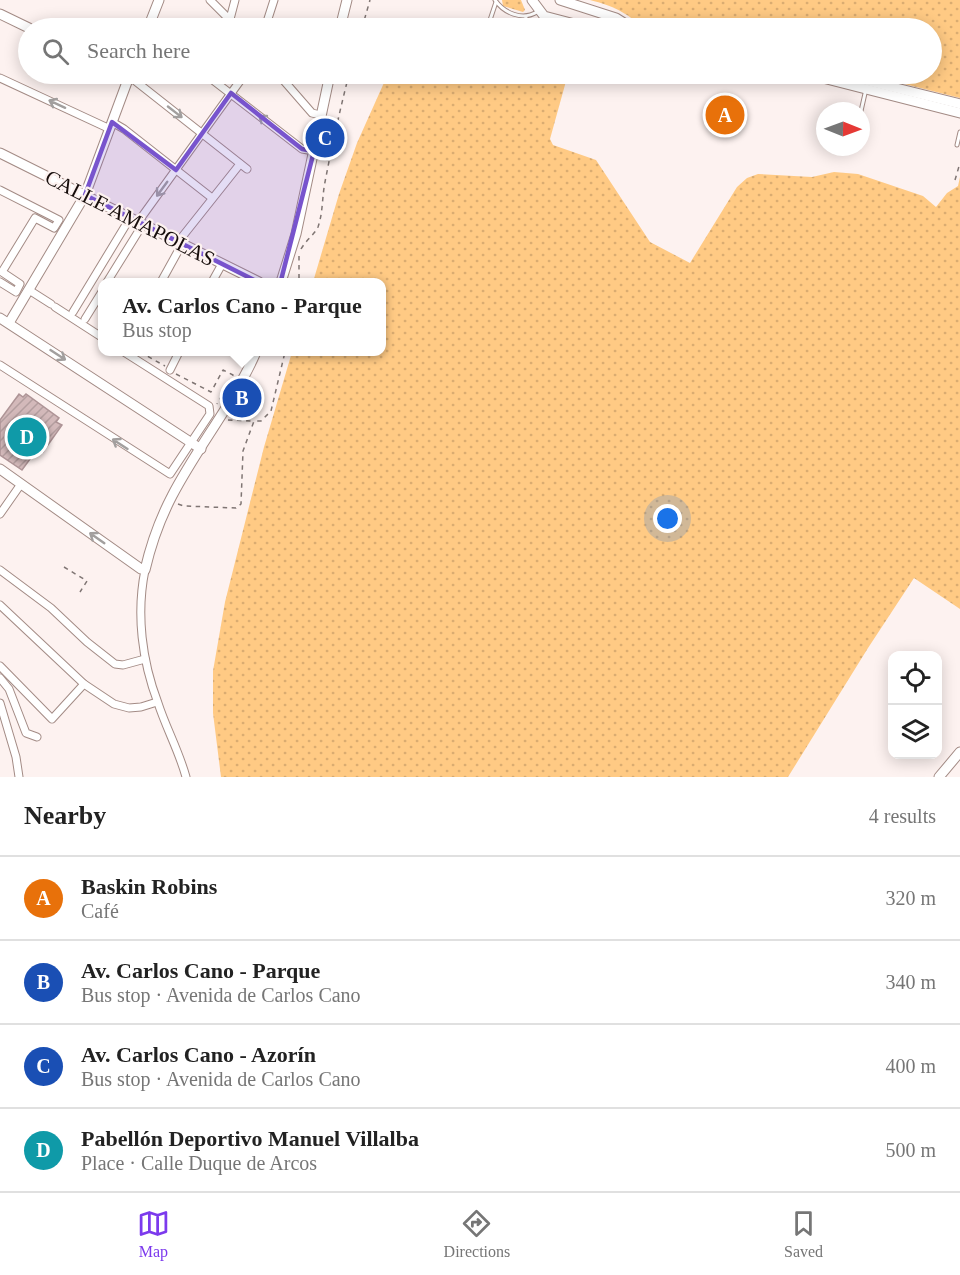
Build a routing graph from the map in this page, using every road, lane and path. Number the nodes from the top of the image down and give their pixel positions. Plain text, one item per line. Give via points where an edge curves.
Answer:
1 (159, 0) edge
2 (210, 0) edge
3 (235, 0) edge
4 (274, 0) edge
5 (347, 0) edge
6 (370, 0) edge
7 (495, 1) edge
8 (562, 1) edge
9 (538, 5) edge
10 (0, 14) edge
11 (526, 17) joint
12 (152, 18) edge
13 (229, 18) edge
14 (230, 18) edge
15 (268, 18) edge
16 (342, 18) edge
17 (365, 18) edge
18 (491, 18) edge
19 (552, 18) edge
20 (616, 18) edge
21 (18, 23) edge
22 (0, 78) edge
23 (125, 84) edge
24 (140, 84) edge
25 (219, 84) edge
26 (238, 84) edge
27 (287, 84) edge
28 (328, 84) edge
29 (347, 84) edge
30 (846, 84) edge
31 (880, 84) edge
32 (866, 89) junction
33 (231, 93) junction
34 (863, 102) edge
35 (960, 104) edge
36 (960, 113) edge
37 (320, 115) junction
38 (111, 125) junction
39 (960, 132) edge
40 (202, 134) junction
41 (957, 145) dead end
42 (314, 151) junction
43 (0, 153) edge
44 (960, 163) edge
45 (240, 164) junction
46 (247, 169) dead end
47 (176, 170) junction
48 (955, 180) dead end
49 (0, 190) edge
50 (0, 195) edge
51 (85, 195) junction
52 (212, 198) junction
53 (36, 212) junction
54 (137, 221) junction
55 (57, 223) junction
56 (67, 227) junction
57 (180, 243) junction
58 (222, 264) junction
59 (0, 271) edge
60 (109, 278) edge
61 (163, 278) edge
62 (214, 278) edge
63 (252, 278) edge
64 (282, 278) edge
65 (299, 278) edge
66 (0, 280) edge
67 (17, 289) junction
68 (28, 293) junction
69 (98, 297) edge
70 (73, 312) dead end
71 (85, 319) dead end
72 (3, 322) edge
73 (98, 335) edge
74 (132, 356) edge
75 (148, 356) edge
76 (177, 356) edge
77 (254, 356) edge
78 (284, 356) edge
79 (0, 364) edge
80 (170, 370) junction
81 (210, 410) junction
82 (226, 420) dead end
83 (254, 421) junction
84 (192, 443) junction
85 (201, 449) junction
86 (0, 469) edge
87 (21, 484) junction
88 (176, 503) dead end
89 (0, 514) edge
90 (64, 567) dead end
91 (0, 570) edge
92 (145, 570) junction
93 (80, 592) dead end
94 (0, 605) edge
95 (145, 659) junction
96 (0, 666) edge
97 (0, 678) edge
98 (84, 684) junction
99 (157, 702) junction
100 (0, 703) edge
101 (37, 738) dead end
102 (960, 752) edge
103 (19, 777) edge
104 (186, 777) edge
105 (939, 777) edge

1 - 12 street
2 - 13 street
3 - 14 street
4 - 15 street
5 - 16 street
6 - 17 path
7 - 11 lane via 501,8
7 - 18 lane
8 - 20 street
9 - 11 lane
9 - 19 street via 544,16
10 - 21 street
38 -> 22 street
23 - 38 street
24 -> 40 street
25 - 33 street
26 - 33 street
27 - 37 street via 312,113
28 - 37 street
29 - 65 path via 322,196 322,213 317,230 300,251
30 - 32 street
31 - 35 street
32 - 34 lane
32 - 36 street
33 - 40 street
42 -> 33 street via 302,149
37 - 42 street
38 - 47 street
38 - 51 street
39 - 41 lane
40 - 45 street
40 - 47 street
42 - 64 street
43 - 51 street, CALLE AMAPOLAS
44 - 48 path
45 - 46 street
45 - 52 street
47 - 52 street
47 -> 54 street
49 - 55 street via 59,220
50 - 53 street
51 - 54 street, CALLE AMAPOLAS
51 - 56 street
52 - 57 street
53 - 55 street
53 - 59 street
54 - 57 street, CALLE AMAPOLAS
54 - 60 street
54 - 70 street
55 - 56 street
55 - 67 street via 54,228 35,218 2,273 20,284
56 - 68 street
57 - 58 street, CALLE AMAPOLAS
57 - 61 street
58 - 62 street
58 - 63 street, CALLE AMAPOLAS
66 - 67 street
67 - 68 street
68 - 72 street
68 - 73 street
69 - 71 street
72 -> 84 street
74 - 81 street
75 - 80 path
76 - 80 street
77 - 85 street
78 - 83 path via 272,411 261,421
84 -> 79 street via 170,474
80 - 81 path via 211,392 223,370 233,375
81 - 84 street
82 - 83 path
83 - 88 path via 243,451 241,504 238,507
84 - 85 street
85 - 92 street via 169,502
86 - 87 street
87 - 89 street
92 -> 87 street
90 - 93 path via 87,581
91 - 95 street via 115,664
92 - 95 street via 141,600
94 - 98 street
95 - 99 street
96 - 98 street via 52,719
97 - 101 street via 9,688 26,733
98 - 99 street via 114,704 129,708
99 - 104 street
100 - 103 street
102 - 105 street

